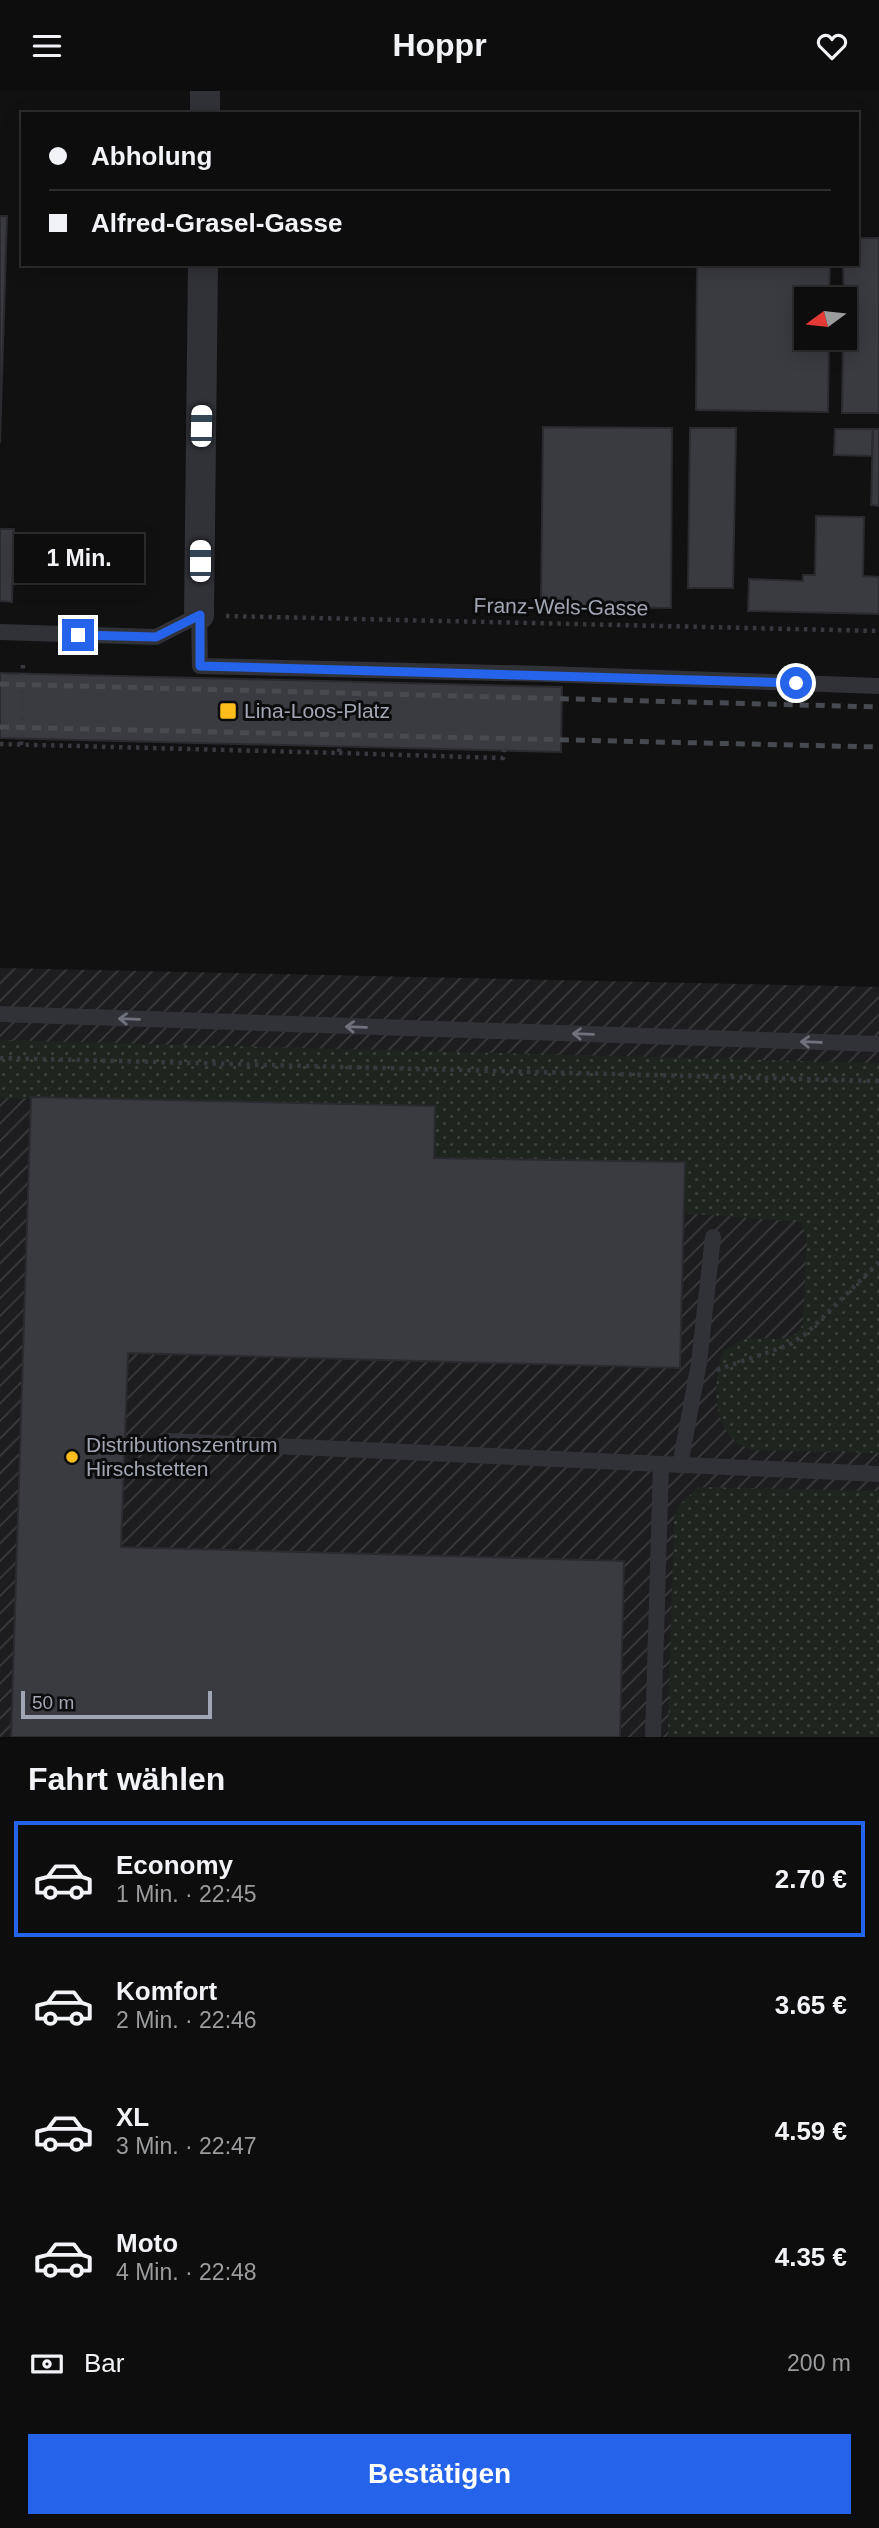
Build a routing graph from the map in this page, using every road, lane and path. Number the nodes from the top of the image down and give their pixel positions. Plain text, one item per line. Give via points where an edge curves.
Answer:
1 (205, 91) edge
2 (205, 112) edge
3 (203, 266) edge
4 (200, 615) junction
5 (243, 616) dead end
6 (879, 631) edge
7 (0, 632) edge
8 (23, 662) dead end
9 (341, 669) junction
10 (879, 686) edge
11 (0, 744) edge
12 (21, 745) junction
13 (504, 750) dead end
14 (339, 753) junction
15 (0, 1014) edge
16 (879, 1044) edge
17 (0, 1058) edge
18 (879, 1081) edge
19 (713, 1237) dead end
20 (879, 1262) edge
21 (696, 1377) junction
22 (169, 1441) dead end
23 (661, 1464) junction
24 (680, 1465) junction
25 (879, 1474) edge
26 (653, 1737) edge

1 - 2 street
3 - 4 street
4 - 7 lane via 156,637
4 - 9 lane via 200,666
5 - 6 path, Franz-Wels-Gasse
8 - 12 path
9 - 10 lane
9 - 14 path
11 - 12 path
12 - 14 path
13 - 14 path via 503,758
16 -> 15 lane
17 - 18 path
19 - 21 lane
20 - 21 path via 789,1345
21 - 24 lane
22 - 23 lane
23 - 24 lane
23 - 26 lane
24 - 25 lane

